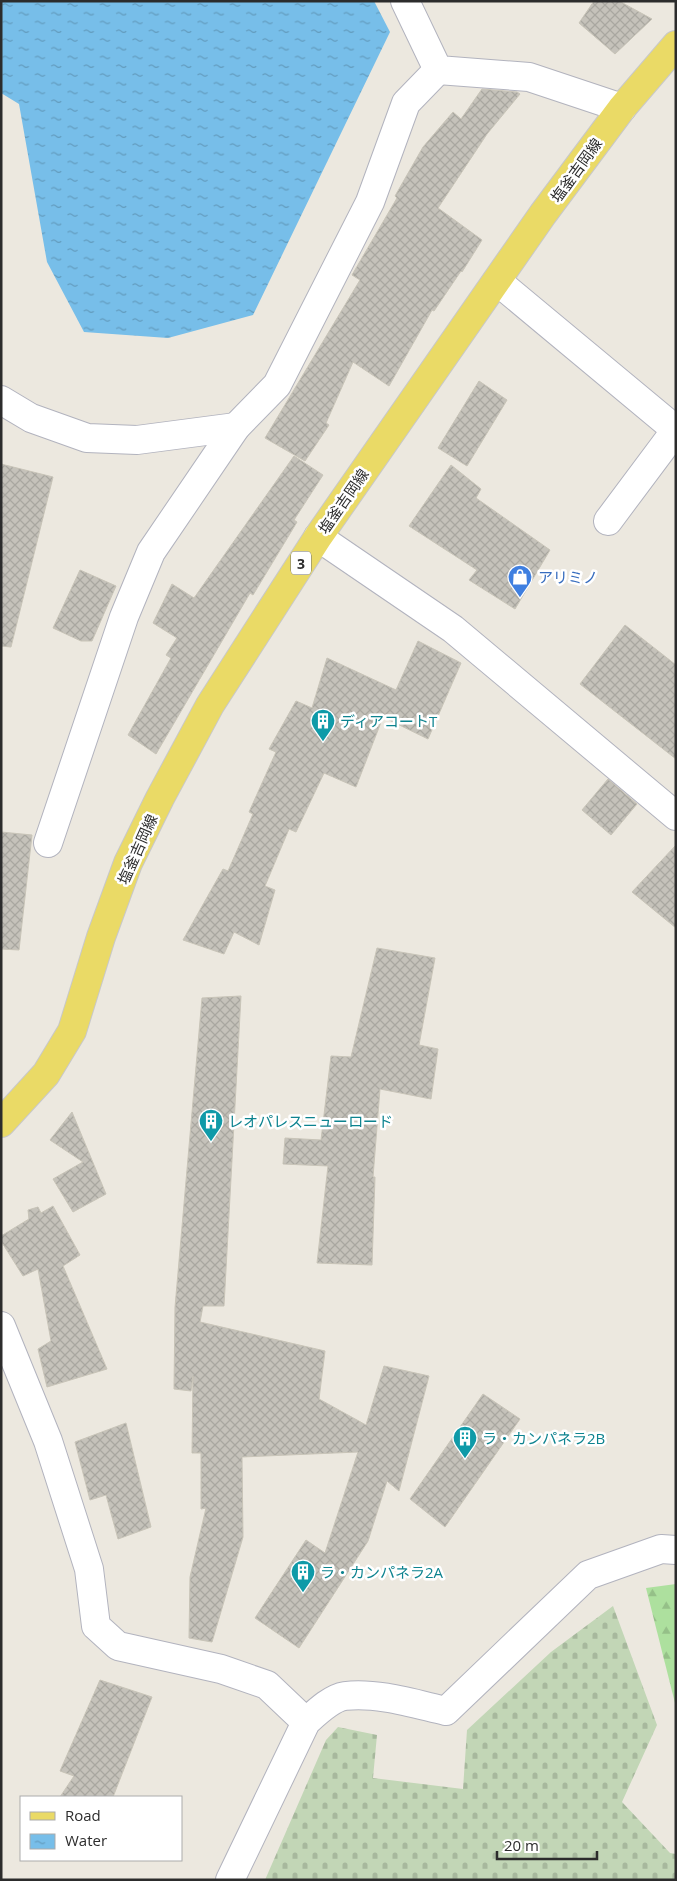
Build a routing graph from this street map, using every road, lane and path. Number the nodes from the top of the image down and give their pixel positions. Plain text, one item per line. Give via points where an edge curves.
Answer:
1 (405, 1) edge
2 (676, 45) edge
3 (438, 70) junction
4 (622, 108) junction
5 (496, 281) junction
6 (1, 400) edge
7 (236, 427) junction
8 (676, 430) edge
9 (608, 521) dead end
10 (318, 537) junction
11 (676, 816) edge
12 (48, 842) dead end
13 (1, 1123) edge
14 (1, 1326) edge
15 (676, 1550) edge
16 (306, 1722) junction
17 (230, 1880) edge

1 - 3 street
2 - 4 main road, 塩釜吉岡線 / 3
3 - 4 street via 528,77
3 - 7 street via 406,103 370,202 277,385
4 - 5 main road, 塩釜吉岡線 / 3
5 - 8 street
5 - 10 main road, 塩釜吉岡線 / 3
6 - 7 street via 31,418 87,438 137,440
7 - 12 street via 151,552 124,617
8 - 9 street
10 - 11 street via 452,629
10 - 13 main road, 塩釜吉岡線 / 3 via 210,704 160,798 128,863 72,1031 46,1074
14 - 16 street via 48,1440 89,1569 96,1626 118,1646 222,1668 267,1685
15 - 16 street via 660,1550 588,1575 446,1711 390,1698 344,1696 322,1708
16 - 17 street

